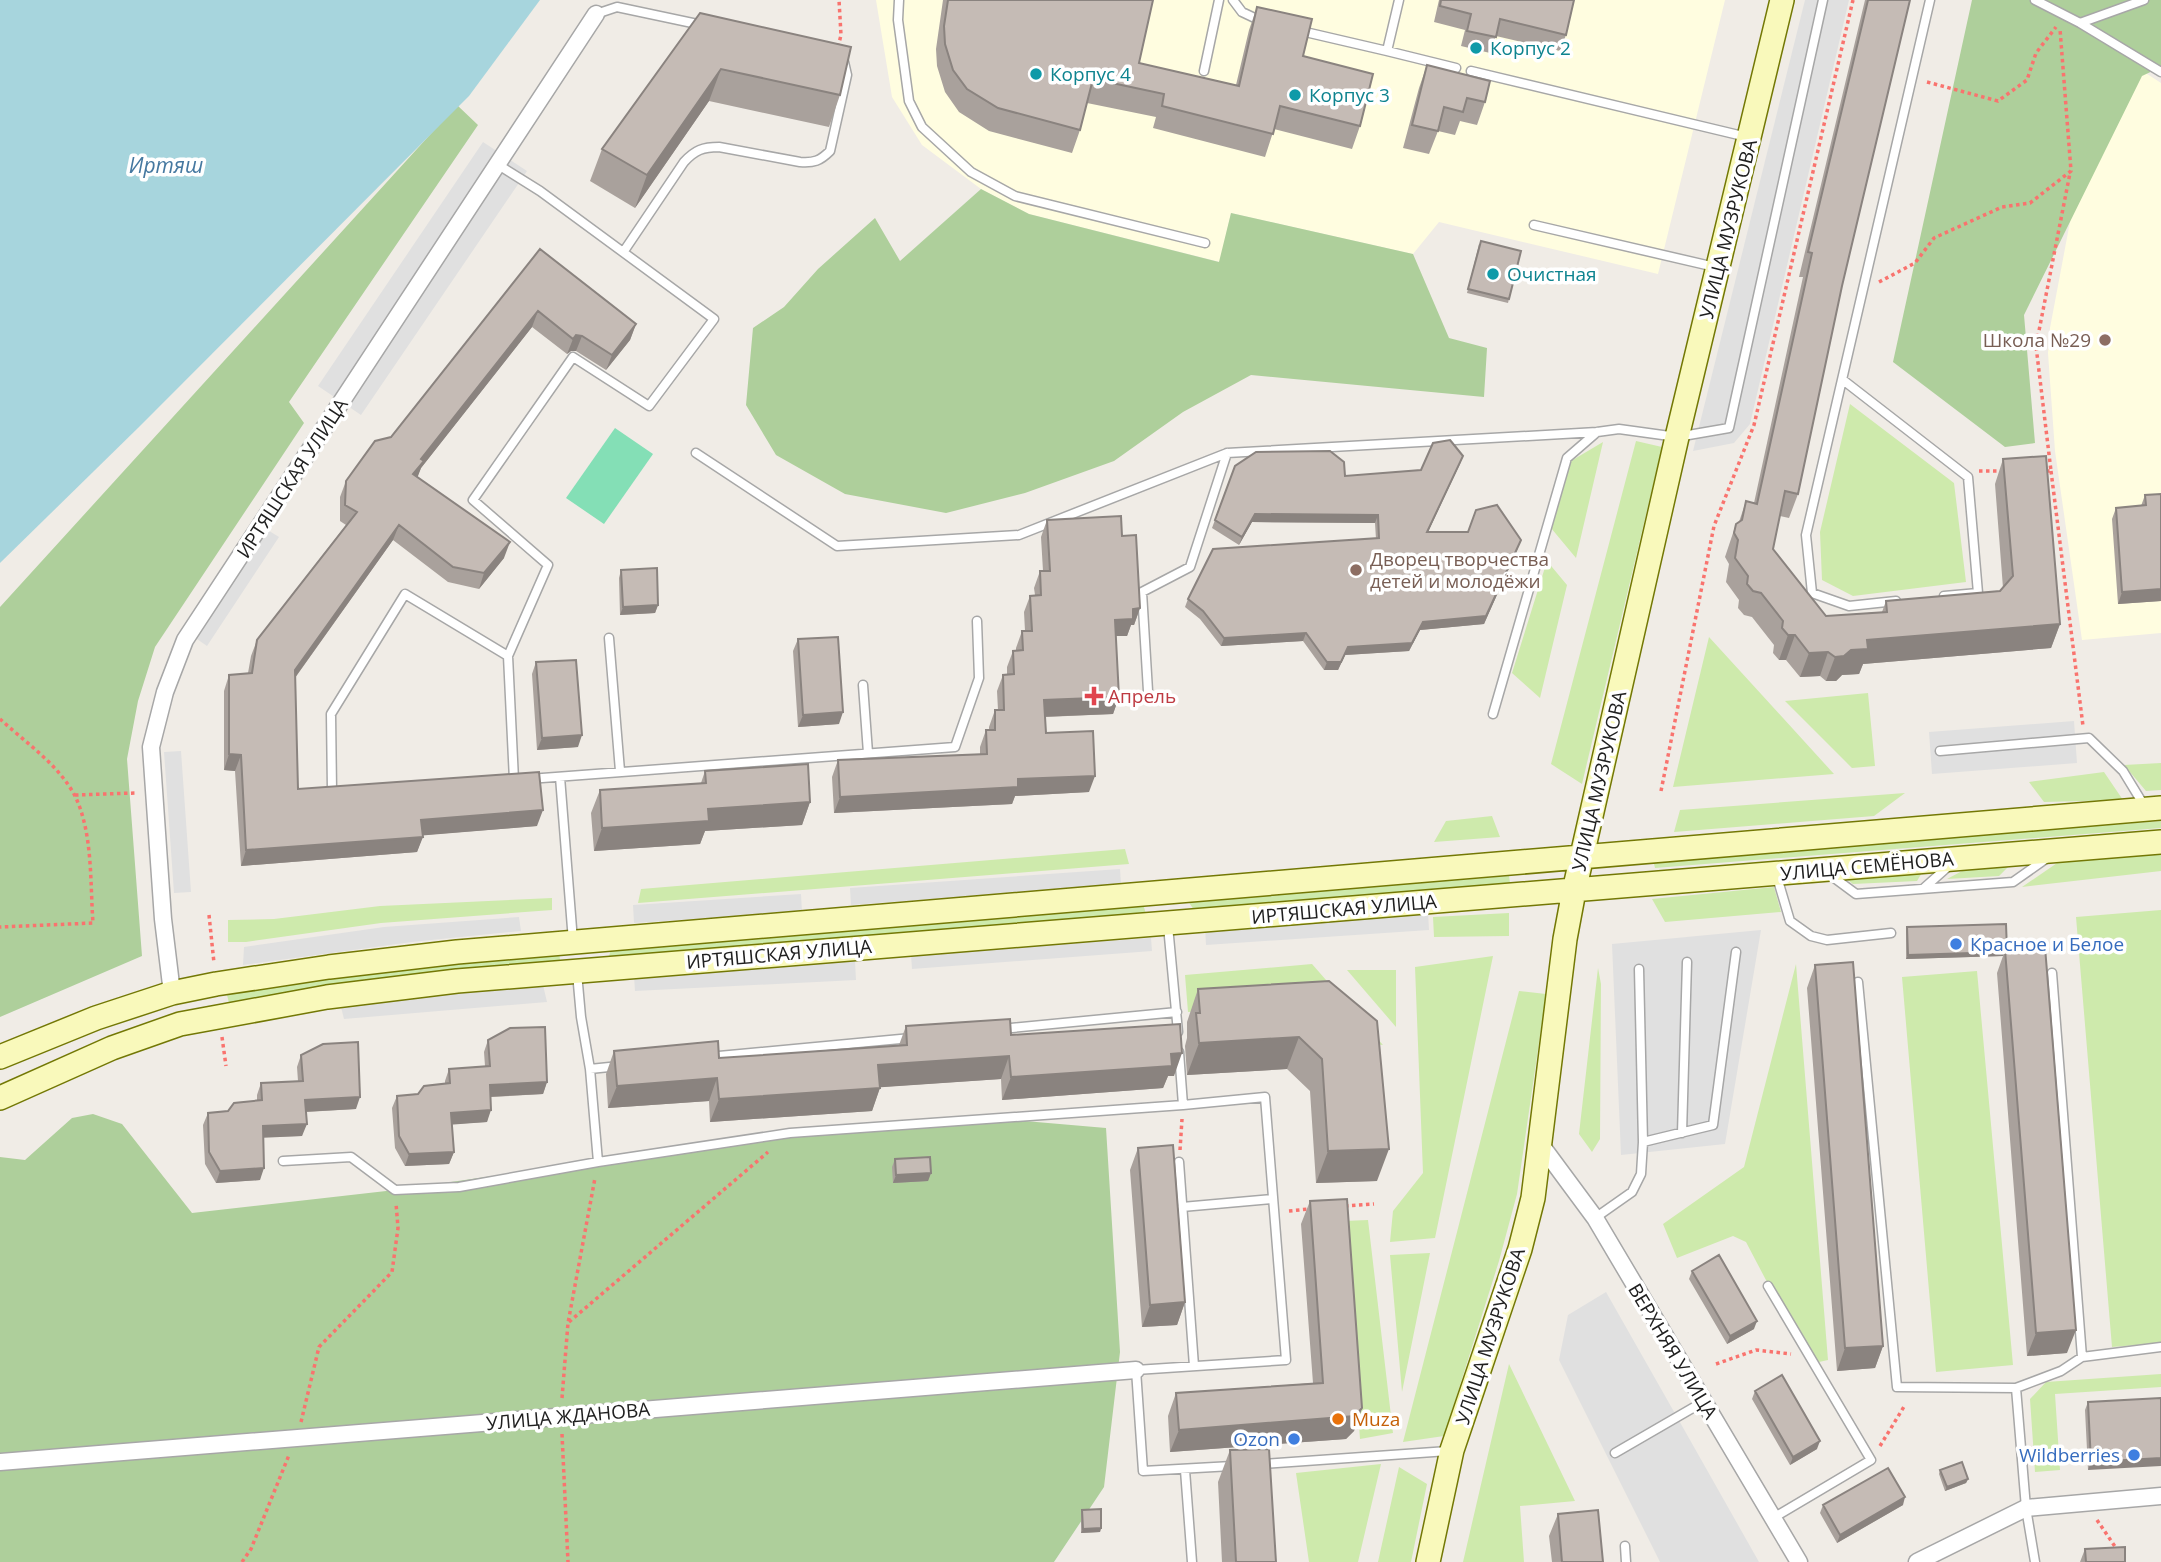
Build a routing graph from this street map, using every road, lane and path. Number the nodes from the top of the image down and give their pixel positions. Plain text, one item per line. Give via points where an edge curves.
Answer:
1 (839, 0) edge
2 (899, 0) edge
3 (1219, 0) edge
4 (1233, 0) edge
5 (1399, 0) edge
6 (1782, 0) edge
7 (1824, 0) edge
8 (1853, 0) edge
9 (1930, 0) edge
10 (2035, 0) edge
11 (2144, 0) edge
12 (596, 14) joint
13 (1267, 23) edge
14 (2080, 23) junction
15 (706, 25) edge
16 (1294, 29) edge
17 (1387, 51) junction
18 (836, 53) joint
19 (1456, 68) dead end
20 (1204, 71) dead end
21 (1471, 71) dead end
22 (2161, 72) edge
23 (1912, 78) junction
24 (1750, 138) junction
25 (498, 164) junction
26 (2071, 171) junction
27 (1534, 225) dead end
28 (1205, 243) dead end
29 (624, 251) junction
30 (1718, 267) junction
31 (1864, 289) junction
32 (1843, 380) junction
33 (1597, 432) junction
34 (1677, 437) junction
35 (696, 453) dead end
36 (1227, 453) junction
37 (1975, 471) dead end
38 (2013, 471) edge
39 (2038, 471) edge
40 (2050, 471) junction
41 (1940, 597) edge
42 (1902, 601) edge
43 (977, 621) dead end
44 (609, 638) dead end
45 (508, 656) junction
46 (863, 685) dead end
47 (1148, 691) dead end
48 (1493, 714) dead end
49 (0, 719) edge
50 (2083, 727) dead end
51 (1940, 751) dead end
52 (868, 753) junction
53 (620, 771) junction
54 (561, 777) junction
55 (514, 780) junction
56 (501, 781) edge
57 (344, 791) edge
58 (155, 792) junction
59 (1661, 792) dead end
60 (75, 795) junction
61 (2154, 809) edge
62 (2161, 842) edge
63 (2059, 850) junction
64 (1581, 857) junction
65 (1957, 858) junction
66 (1824, 870) junction
67 (1776, 874) junction
68 (1924, 888) junction
69 (1574, 891) junction
70 (1165, 892) junction
71 (1168, 923) junction
72 (0, 927) edge
73 (1891, 933) dead end
74 (573, 942) junction
75 (1736, 953) dead end
76 (1687, 962) dead end
77 (1639, 969) dead end
78 (577, 970) junction
79 (2052, 973) dead end
80 (1858, 982) edge
81 (172, 993) junction
82 (1177, 1012) junction
83 (180, 1024) junction
84 (986, 1030) edge
85 (918, 1037) edge
86 (0, 1057) edge
87 (699, 1058) edge
88 (631, 1065) edge
89 (590, 1069) junction
90 (0, 1098) edge
91 (1183, 1105) junction
92 (790, 1133) junction
93 (1682, 1133) junction
94 (1643, 1142) junction
95 (1541, 1145) junction
96 (283, 1161) dead end
97 (598, 1162) junction
98 (1179, 1162) joint
99 (395, 1190) junction
100 (1273, 1199) junction
101 (1374, 1204) dead end
102 (1182, 1207) junction
103 (1337, 1207) edge
104 (1312, 1209) edge
105 (1275, 1212) junction
106 (1595, 1219) junction
107 (1768, 1286) dead end
108 (568, 1323) junction
109 (2161, 1347) edge
110 (1810, 1357) junction
111 (2082, 1357) junction
112 (1716, 1364) dead end
113 (1194, 1366) junction
114 (1136, 1370) junction
115 (2016, 1388) junction
116 (1703, 1402) junction
117 (1905, 1405) dead end
118 (561, 1417) junction
119 (296, 1438) junction
120 (1452, 1450) junction
121 (1615, 1453) dead end
122 (1871, 1460) junction
123 (0, 1462) edge
124 (1238, 1465) edge
125 (1251, 1465) edge
126 (1185, 1469) junction
127 (2161, 1496) edge
128 (2026, 1508) junction
129 (1773, 1518) junction
130 (2095, 1518) dead end
131 (1625, 1546) dead end
132 (2118, 1551) edge
133 (242, 1562) edge
134 (568, 1562) edge
135 (1192, 1562) edge
136 (1428, 1562) edge
137 (1626, 1562) edge
138 (1799, 1562) edge
139 (1917, 1562) edge
140 (2035, 1562) edge

1 - 18 path via 841,35
2 - 28 lane via 909,101 922,127 971,172 1015,196
3 - 20 lane
4 - 13 lane via 1248,16
5 - 17 lane
6 - 24 street, УЛИЦА МУЗРУКОВА
7 - 34 lane via 1729,428
8 - 59 path via 1754,425 1714,526
9 - 23 lane
10 - 14 lane
11 - 14 lane
12 - 15 lane via 617,7
12 - 25 street, ИРТЯШСКАЯ УЛИЦА
14 - 22 lane
16 - 17 lane
17 - 19 lane
18 - 29 lane via 844,61 847,75 830,151 822,160 800,162 719,147 694,151
21 - 24 lane
23 - 26 path via 1998,101 2027,80 2036,53 2059,23
23 - 31 lane
24 - 30 street, УЛИЦА МУЗРУКОВА
25 - 29 lane
25 - 58 street, ИРТЯШСКАЯ УЛИЦА via 186,640 164,692 152,747
26 - 31 path via 2030,203 2002,207 1934,238 1915,263
26 - 40 path via 2036,346
27 - 30 lane
29 - 45 lane via 714,318 649,406 573,357 473,500 548,565
30 - 34 street, УЛИЦА МУЗРУКОВА
31 - 32 lane
32 - 41 lane via 1968,477 1978,593
32 - 42 lane via 1806,535 1812,593 1849,606
33 - 34 lane via 1619,429
33 - 36 lane
33 - 48 lane via 1567,458
34 - 64 street, УЛИЦА МУЗРУКОВА
35 - 36 lane via 837,546 1019,535
36 - 47 lane via 1190,567 1142,592
37 - 38 path
39 - 40 path
40 - 50 path
43 - 52 lane via 979,678 955,747
44 - 53 lane
45 - 55 lane
45 - 57 lane via 405,594 331,713 332,792
46 - 52 lane
49 - 60 path via 54,767
51 - 61 lane via 2089,738
52 - 53 lane
53 - 54 lane
54 - 55 lane
54 - 74 lane
55 - 56 lane
58 - 60 path
58 - 81 street, ИРТЯШСКАЯ УЛИЦА
60 - 72 path via 86,830 93,923
61 - 64 street, УЛИЦА СЕМЁНОВА
62 - 63 street, УЛИЦА СЕМЁНОВА
63 - 65 street, УЛИЦА СЕМЁНОВА
63 - 68 lane via 2013,882
64 - 69 street, УЛИЦА МУЗРУКОВА
64 - 70 street, ИРТЯШСКАЯ УЛИЦА
65 - 66 street, УЛИЦА СЕМЁНОВА
65 - 68 lane
66 - 67 street, УЛИЦА СЕМЁНОВА
66 - 68 lane via 1856,894
67 - 69 street, УЛИЦА СЕМЁНОВА
67 - 73 lane via 1790,921 1811,936 1827,940
69 - 71 street, ИРТЯШСКАЯ УЛИЦА
69 - 95 street, УЛИЦА МУЗРУКОВА
70 - 71 street
70 - 74 street, ИРТЯШСКАЯ УЛИЦА
71 - 78 street, ИРТЯШСКАЯ УЛИЦА
71 - 82 lane
74 - 78 street
74 - 81 street, ИРТЯШСКАЯ УЛИЦА via 329,967
75 - 93 lane via 1713,1125
76 - 93 lane
77 - 94 lane
78 - 83 street, ИРТЯШСКАЯ УЛИЦА via 327,997
78 - 89 lane
79 - 111 lane
80 - 115 lane via 1897,1387
81 - 83 street
81 - 86 street, ИРТЯШСКАЯ УЛИЦА
82 - 84 lane
82 - 91 lane
83 - 90 street, ИРТЯШСКАЯ УЛИЦА via 112,1048
85 - 87 lane
88 - 89 lane
89 - 97 lane
91 - 92 lane
91 - 98 path
91 - 100 lane via 1265,1097
92 - 97 lane
92 - 108 path
93 - 94 lane
94 - 106 lane via 1641,1174 1632,1192
95 - 106 street, ВЕРХНЯЯ УЛИЦА
95 - 120 street, УЛИЦА МУЗРУКОВА via 1520,1249
96 - 99 lane via 351,1157
97 - 99 lane via 459,1187
97 - 108 path
98 - 102 lane
99 - 119 path via 398,1228 392,1272 319,1347
100 - 102 lane
100 - 105 lane
101 - 103 path
102 - 113 lane
104 - 105 path
105 - 113 lane via 1286,1360
106 - 116 street, ВЕРХНЯЯ УЛИЦА
107 - 110 lane
108 - 118 path
109 - 111 lane
110 - 112 path via 1756,1350
110 - 122 lane
111 - 115 lane via 2061,1371
113 - 114 lane
114 - 118 street, УЛИЦА ЖДАНОВА
114 - 126 lane via 1143,1471
115 - 128 lane
116 - 121 lane
116 - 129 street, ВЕРХНЯЯ УЛИЦА
117 - 122 path
118 - 119 street, УЛИЦА ЖДАНОВА
118 - 134 path
119 - 123 street, УЛИЦА ЖДАНОВА
119 - 133 path
120 - 125 lane
120 - 136 street, УЛИЦА МУЗРУКОВА
122 - 129 lane
124 - 126 lane
126 - 135 lane
127 - 128 street
128 - 139 street
128 - 140 lane
129 - 138 street, ВЕРХНЯЯ УЛИЦА
130 - 132 path
131 - 137 lane

